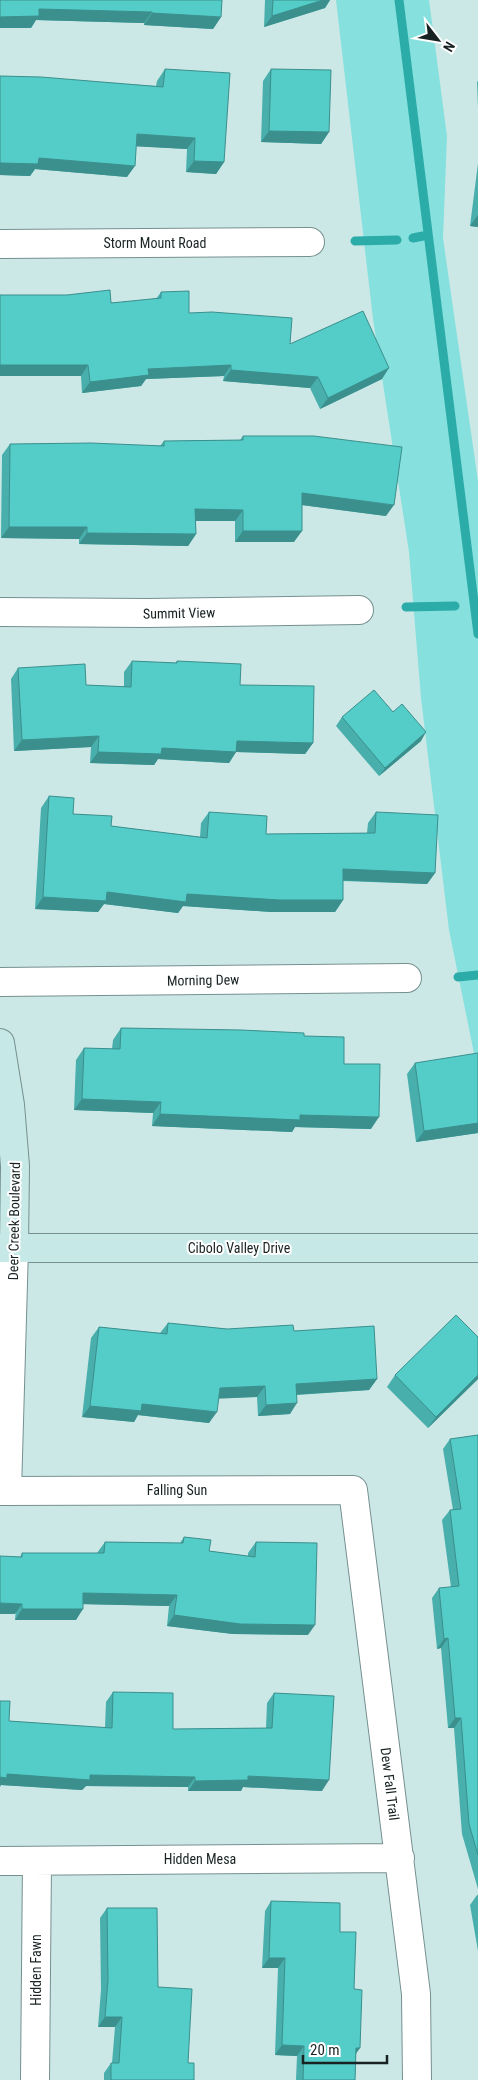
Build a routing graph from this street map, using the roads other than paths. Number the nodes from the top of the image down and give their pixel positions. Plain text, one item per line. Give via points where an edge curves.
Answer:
1 (310, 242) dead end
2 (0, 244) edge
3 (359, 610) dead end
4 (0, 612) edge
5 (407, 978) dead end
6 (0, 982) edge
7 (0, 1043) edge
8 (7, 1248) edge
9 (478, 1248) edge
10 (4, 1490) edge
11 (353, 1490) joint
12 (400, 1858) junction
13 (0, 1861) edge
14 (37, 1861) junction
15 (35, 2080) edge
16 (417, 2080) edge

1 - 2 street, Storm Mount Road
3 - 4 street, Summit View
5 - 6 street, Morning Dew
7 - 8 main road, Deer Creek Boulevard via 15,1166
8 - 9 main road, Cibolo Valley Drive
8 - 10 street, Deer Creek Boulevard
10 - 11 street, Falling Sun
11 - 12 street, Dew Fall Trail
12 - 14 street, Hidden Mesa
12 - 16 street, Dew Fall Trail via 416,1994
13 - 14 street, Hidden Mesa
14 - 15 street, Hidden Fawn

